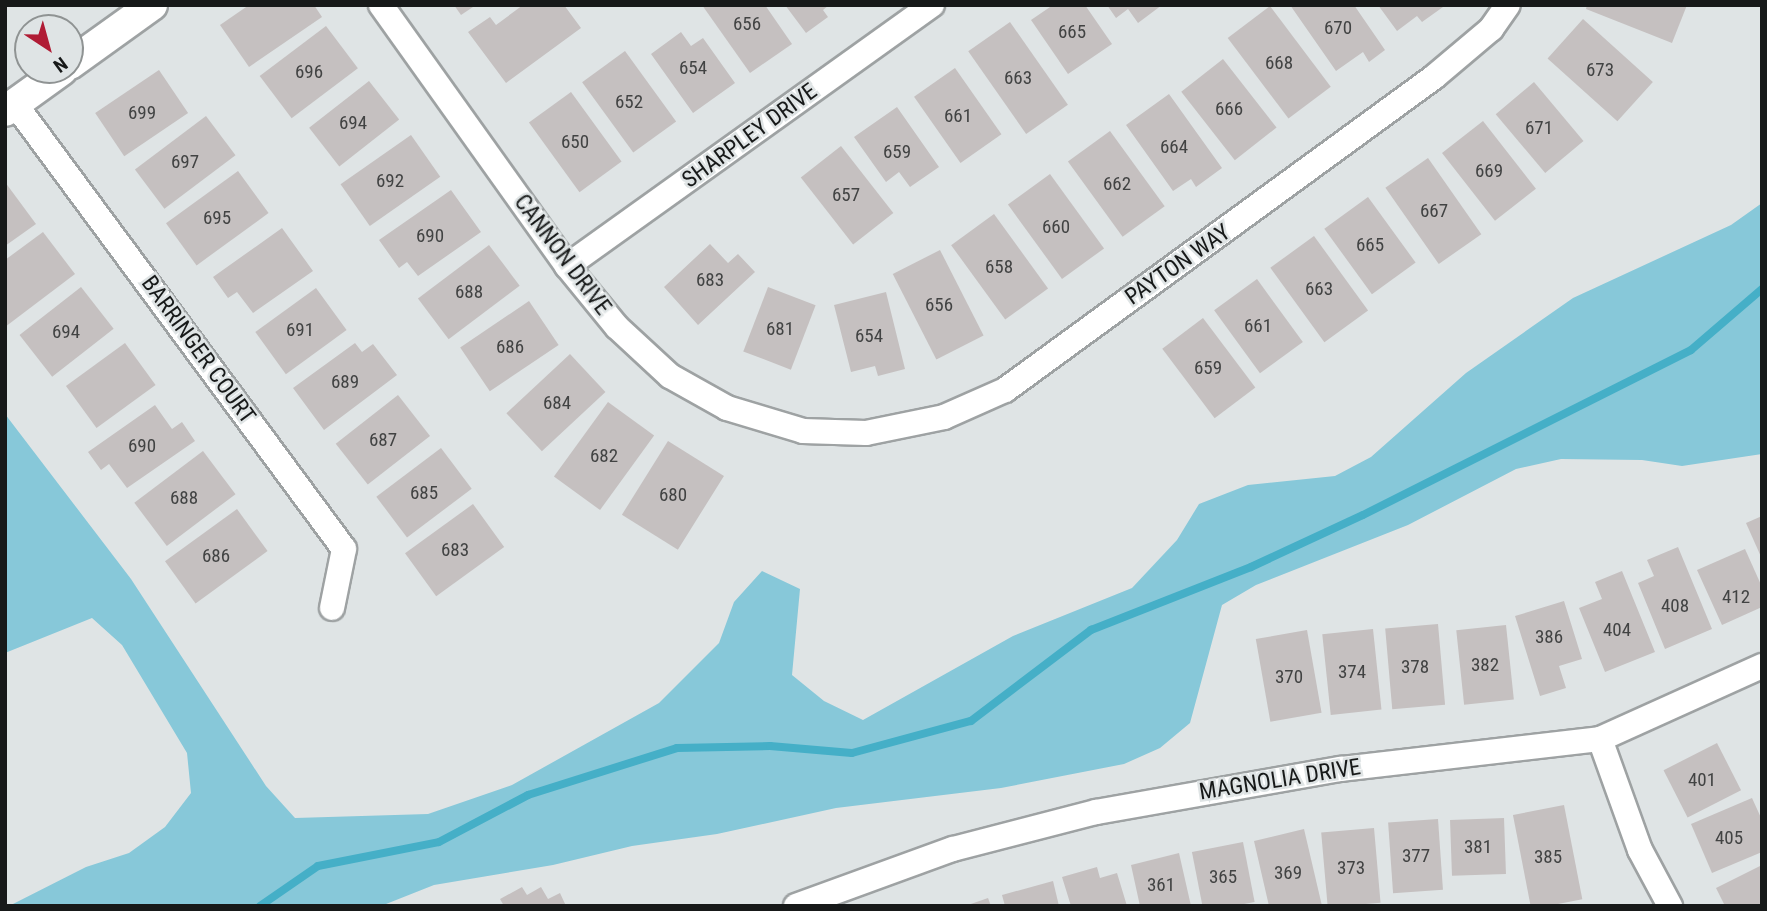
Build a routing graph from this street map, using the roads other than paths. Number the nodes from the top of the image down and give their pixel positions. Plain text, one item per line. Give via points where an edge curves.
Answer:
1 (152, 5) edge
2 (381, 5) edge
3 (932, 5) edge
4 (1508, 5) edge
5 (84, 54) edge
6 (43, 84) edge
7 (10, 108) edge
8 (567, 266) junction
9 (803, 431) joint
10 (332, 608) dead end
11 (1762, 666) edge
12 (1600, 739) junction
13 (796, 906) edge
14 (1670, 906) edge

1 - 5 street
2 - 8 street, CANNON DRIVE
3 - 8 street, SHARPLEY DRIVE
4 - 9 street, PAYTON WAY via 1491,29 1434,77 1005,390 944,417 866,433
6 - 7 street
7 - 10 street, BARRINGER COURT via 344,549
8 - 9 street, CANNON DRIVE via 617,327 670,376 727,408
11 - 12 street, MAGNOLIA DRIVE
12 - 13 street, MAGNOLIA DRIVE via 1341,769 1097,812 953,849
12 - 14 street via 1640,850

